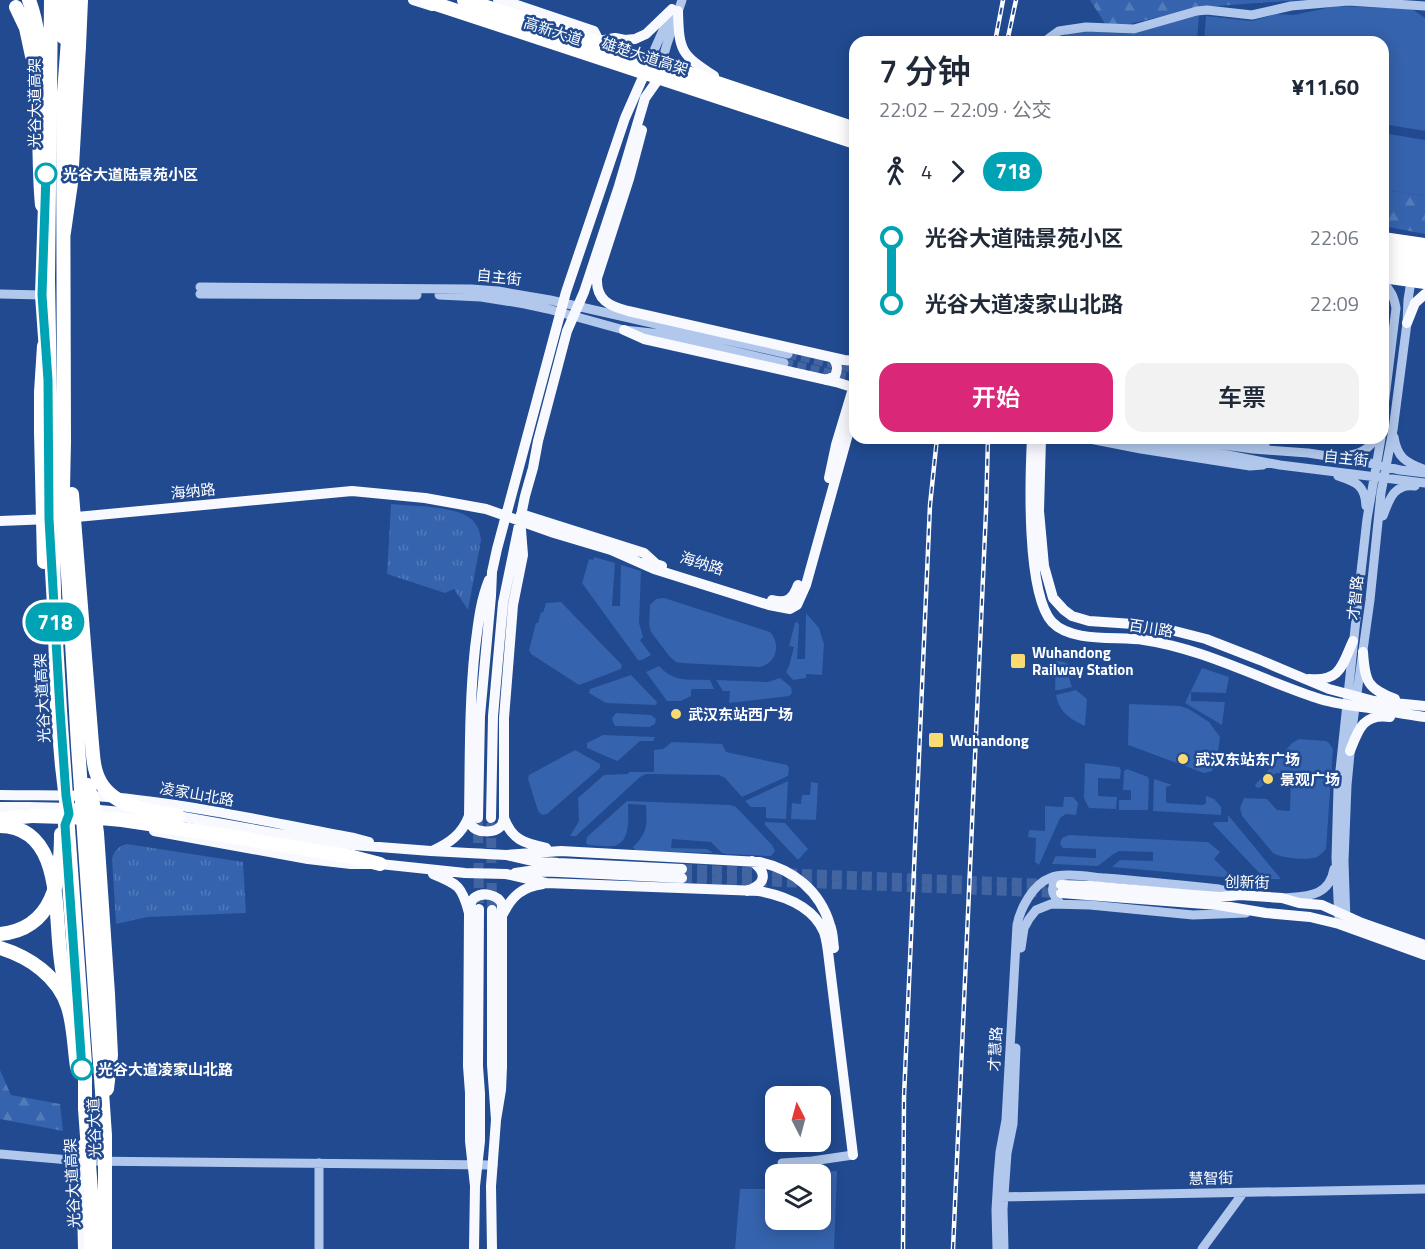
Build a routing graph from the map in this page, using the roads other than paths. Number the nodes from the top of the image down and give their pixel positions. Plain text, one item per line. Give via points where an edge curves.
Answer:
1 (12, 0) edge
2 (28, 0) edge
3 (36, 0) edge
4 (45, 0) edge
5 (51, 0) edge
6 (67, 0) edge
7 (81, 0) edge
8 (421, 0) edge
9 (464, 0) edge
10 (474, 0) edge
11 (498, 0) edge
12 (682, 0) edge
13 (1425, 6) edge
14 (676, 7) edge
15 (1052, 36) edge
16 (599, 41) junction
17 (651, 58) junction
18 (662, 62) junction
19 (643, 76) junction
20 (714, 76) junction
21 (657, 81) junction
22 (792, 105) junction
23 (786, 124) junction
24 (849, 125) edge
25 (849, 125) edge
26 (849, 142) edge
27 (849, 142) edge
28 (64, 232) junction
29 (1389, 234) edge
30 (1425, 239) edge
31 (1389, 241) edge
32 (1389, 243) edge
33 (1425, 245) edge
34 (1389, 249) edge
35 (1389, 250) edge
36 (1408, 251) junction
37 (1425, 255) edge
38 (1389, 267) edge
39 (1421, 272) edge
40 (1389, 277) edge
41 (48, 279) junction
42 (1425, 282) edge
43 (1389, 284) edge
44 (1410, 287) junction
45 (1389, 289) edge
46 (1425, 289) edge
47 (200, 291) dead end
48 (0, 294) edge
49 (1425, 294) edge
50 (42, 295) junction
51 (562, 308) junction
52 (628, 310) junction
53 (575, 311) junction
54 (1407, 323) junction
55 (661, 326) junction
56 (44, 329) junction
57 (624, 330) junction
58 (833, 358) junction
59 (849, 360) edge
60 (1389, 365) edge
61 (826, 380) junction
62 (849, 385) edge
63 (849, 402) edge
64 (1393, 430) junction
65 (849, 431) edge
66 (64, 441) junction
67 (1389, 442) edge
68 (1032, 444) edge
69 (1041, 444) edge
70 (1116, 444) edge
71 (1159, 444) edge
72 (1217, 444) edge
73 (1261, 444) edge
74 (1372, 444) edge
75 (1381, 444) edge
76 (1388, 444) edge
77 (1281, 450) junction
78 (1334, 457) junction
79 (1280, 465) junction
80 (1381, 466) junction
81 (1315, 470) junction
82 (1425, 471) edge
83 (1380, 477) junction
84 (1425, 483) edge
85 (1425, 488) edge
86 (508, 513) junction
87 (521, 517) junction
88 (70, 518) junction
89 (49, 519) junction
90 (1367, 519) junction
91 (0, 521) edge
92 (1379, 526) junction
93 (1133, 624) junction
94 (1119, 638) junction
95 (1353, 641) junction
96 (1363, 652) junction
97 (1306, 678) junction
98 (1351, 700) junction
99 (1407, 703) junction
100 (1425, 706) edge
101 (57, 708) junction
102 (1425, 717) edge
103 (1425, 722) edge
104 (78, 746) junction
105 (1350, 751) junction
106 (62, 766) junction
107 (0, 795) edge
108 (88, 795) junction
109 (66, 796) junction
110 (126, 799) junction
111 (0, 807) edge
112 (28, 807) junction
113 (0, 812) edge
114 (69, 814) junction
115 (89, 815) junction
116 (178, 816) junction
117 (474, 817) junction
118 (490, 818) tunnel mouth
119 (504, 818) junction
120 (0, 819) edge
121 (121, 821) junction
122 (0, 826) edge
123 (387, 847) junction
124 (431, 851) junction
125 (561, 851) junction
126 (506, 855) junction
127 (1336, 858) junction
128 (752, 861) junction
129 (380, 864) junction
130 (423, 870) junction
131 (506, 874) junction
132 (546, 883) junction
133 (1062, 889) junction
134 (747, 891) junction
135 (1282, 898) junction
136 (492, 910) tunnel mouth
137 (474, 911) junction
138 (503, 915) junction
139 (1342, 920) junction
140 (0, 934) edge
141 (1425, 945) edge
142 (0, 948) edge
143 (1425, 955) edge
144 (79, 1012) junction
145 (107, 1089) junction
146 (85, 1109) junction
147 (496, 1120) junction
148 (0, 1154) edge
149 (853, 1155) junction
150 (81, 1161) junction
151 (110, 1161) junction
152 (319, 1163) junction
153 (782, 1163) dead end
154 (475, 1164) junction
155 (493, 1165) junction
156 (1425, 1187) edge
157 (1243, 1193) junction
158 (1000, 1195) junction
159 (82, 1249) edge
160 (91, 1249) edge
161 (105, 1249) edge
162 (111, 1249) edge
163 (319, 1249) edge
164 (474, 1249) edge
165 (492, 1249) edge
166 (997, 1249) edge
167 (1004, 1249) edge
168 (1202, 1249) edge

1 - 41 highway, bridge via 26,28 34,61
2 - 3 street
2 - 41 highway, bridge via 37,29 40,60
4 - 50 main road, 光谷大道
5 - 41 highway, 光谷大道高架, bridge
6 - 28 highway, 光谷大道高架, bridge
6 - 88 main road, 光谷大道
7 - 28 highway, bridge via 72,183
8 - 19 main road, 高新大道
8 - 26 highway, 雄楚大道高架, bridge
9 - 24 highway, 雄楚大道高架, bridge
10 - 16 main road, 高新大道
11 - 16 main road via 594,31
12 - 14 street
13 - 15 street via 1348,1 1291,6 1252,15 1207,10 1134,29 1086,27 1059,31
14 - 16 main road via 635,39
14 - 17 street
14 - 18 street
14 - 20 main road via 686,55
16 - 17 main road, 高新大道
17 - 18 main road, 高新大道
17 - 19 street
18 - 20 main road, 高新大道
18 - 21 street
19 - 21 main road, 高新大道
19 - 51 main road via 625,118
20 - 22 main road, 高新大道
21 - 23 main road, 高新大道
21 - 52 main road via 596,286 606,303
21 - 53 main road via 645,98
22 - 23 main road via 778,110
22 - 25 main road, 高新大道
23 - 27 main road, 高新大道
28 - 66 highway, 光谷大道高架
29 - 30 main road
31 - 33 highway
32 - 36 main road
34 - 36 main road
35 - 37 highway
36 - 37 main road
38 - 39 highway
39 - 44 street, 才智路
40 - 42 highway, bridge
41 - 101 highway, 光谷大道高架, bridge
43 - 44 main road
44 - 46 main road
44 - 54 street, 才智路
45 - 60 street via 1396,308
47 - 51 street, 自主街 via 477,289
48 - 50 street
49 - 54 main road via 1415,303
50 - 56 main road, 光谷大道
51 - 53 street, 自主街
51 - 86 main road
52 - 55 street
52 - 58 main road
53 - 55 street, 自主街
53 - 57 street, 自主街
53 - 87 main road
54 - 64 street, 才智路
55 - 57 street, 自主街 via 786,358
56 - 89 main road, 光谷大道
56 - 101 highway, bridge via 44,552
57 - 61 main road via 644,339
58 - 59 main road
58 - 61 main road via 837,372
61 - 62 main road
63 - 87 main road, 海纳路 via 799,583 795,594 784,602 656,564 644,553
64 - 67 street, 才智路
64 - 82 street via 1395,445 1404,460
65 - 87 main road, 海纳路 via 806,585 797,605 790,609 654,569
66 - 104 highway, 光谷大道高架, bridge via 63,488
66 - 116 highway, bridge via 72,489 95,770 104,788 118,801
68 - 94 main road, 百川路 via 1033,548 1045,610 1053,623 1072,634
69 - 93 main road, 百川路 via 1040,530 1053,598 1080,620
70 - 79 street via 1250,466
71 - 79 street, 自主街
72 - 77 street, 自主街
73 - 77 street
74 - 78 street via 1356,455
75 - 80 street, 才智路
76 - 80 street, 才智路
77 - 78 street, 自主街
78 - 80 street, 自主街
79 - 81 street, 自主街
80 - 82 street, 自主街
80 - 83 street, 才智路
81 - 83 street, 自主街
81 - 90 street via 1359,485 1366,498
83 - 84 street, 自主街
83 - 90 street, 才智路
83 - 92 street, 才智路
85 - 92 street via 1409,485 1391,495
86 - 87 main road, 海纳路
86 - 88 main road, 海纳路 via 487,503 425,493 352,491
86 - 117 main road via 483,595 476,635 470,725
87 - 118 main road via 503,603 493,716
87 - 119 main road via 523,555 513,605 504,718
88 - 89 main road, 海纳路
88 - 108 main road, 光谷大道
89 - 91 main road, 海纳路
89 - 109 main road, 光谷大道
90 - 95 street, 才智路
92 - 96 street, 才智路
93 - 94 main road via 1105,629 1105,634
93 - 97 main road, 百川路 via 1206,639
94 - 98 main road, 百川路 via 1180,649 1317,698
95 - 97 main road via 1337,673 1326,678
95 - 98 street, 才智路
96 - 98 street, 才智路
96 - 99 main road via 1364,672 1375,690
97 - 98 main road, 百川路
98 - 99 main road, 百川路
98 - 102 main road, 百川路
98 - 105 street, 才智路
98 - 127 street, 才智路 via 1338,789
99 - 100 main road, 百川路
101 - 106 highway, 光谷大道高架, bridge
103 - 105 main road via 1372,718 1357,730
104 - 145 highway, bridge via 97,833 111,1055
104 - 161 highway, 光谷大道高架, bridge via 105,1135
105 - 139 street, 才智路
106 - 140 highway, bridge via 61,853 54,891 30,925
106 - 146 highway, 光谷大道高架, bridge via 82,1011
107 - 109 main road, 凌家山北路
108 - 109 main road, 凌家山北路
108 - 110 main road, 凌家山北路
108 - 115 main road, 光谷大道
109 - 114 main road, 光谷大道
110 - 121 street via 116,805 115,817
110 - 123 main road, 凌家山北路 via 354,837
111 - 112 main road
112 - 113 highway
112 - 116 main road, bridge
113 - 114 main road
114 - 115 main road
114 - 144 main road, 光谷大道 via 65,825
115 - 121 main road
115 - 145 main road, 光谷大道
116 - 123 main road via 313,840
117 - 119 main road via 472,827 483,831 500,828
117 - 124 main road via 456,837
119 - 125 main road via 519,840
120 - 129 highway, bridge via 21,816 143,822
121 - 129 main road via 142,830 308,860
122 - 144 highway, bridge via 28,834 47,857 53,877 64,979
123 - 124 main road
124 - 126 main road
125 - 126 main road
125 - 128 main road
126 - 131 main road via 532,861 682,873
127 - 135 street via 1333,877 1323,890
127 - 139 street, 才智路
128 - 134 main road via 763,876 757,887
128 - 149 main road via 779,867 797,877 816,895 831,925 859,1141
129 - 130 main road
130 - 131 main road
130 - 137 main road via 453,882
131 - 132 main road
132 - 134 main road
132 - 138 main road via 521,891
133 - 135 main road, 创新街 via 1100,887
133 - 139 main road, 创新街
133 - 158 street, 才慧路 via 1051,904 1036,910 1024,928 1013,1124
133 - 158 street, 才慧路 via 1052,877 1042,882 1019,915
134 - 149 main road via 795,902 813,916 825,935
135 - 139 main road, 创新街 via 1322,905
136 - 147 main road
137 - 138 main road via 472,900 491,896 500,899
137 - 154 main road via 480,1093 480,1141
138 - 147 main road via 502,1067
139 - 141 main road, 创新街
139 - 143 main road, 创新街
142 - 146 highway, bridge via 37,966 61,993 71,1018
144 - 150 main road, 光谷大道
145 - 151 main road, 光谷大道
146 - 160 highway, 光谷大道高架, bridge
147 - 155 main road
148 - 150 street
149 - 153 street
150 - 151 street
150 - 159 main road, 光谷大道
151 - 152 street
151 - 162 main road, 光谷大道
152 - 154 street
152 - 163 street
154 - 155 street
154 - 164 main road
155 - 165 main road
156 - 157 street, 慧智街
156 - 158 street, 慧智街
157 - 158 street, 慧智街
157 - 168 street
158 - 166 street, 才慧路
158 - 167 street, 才慧路

